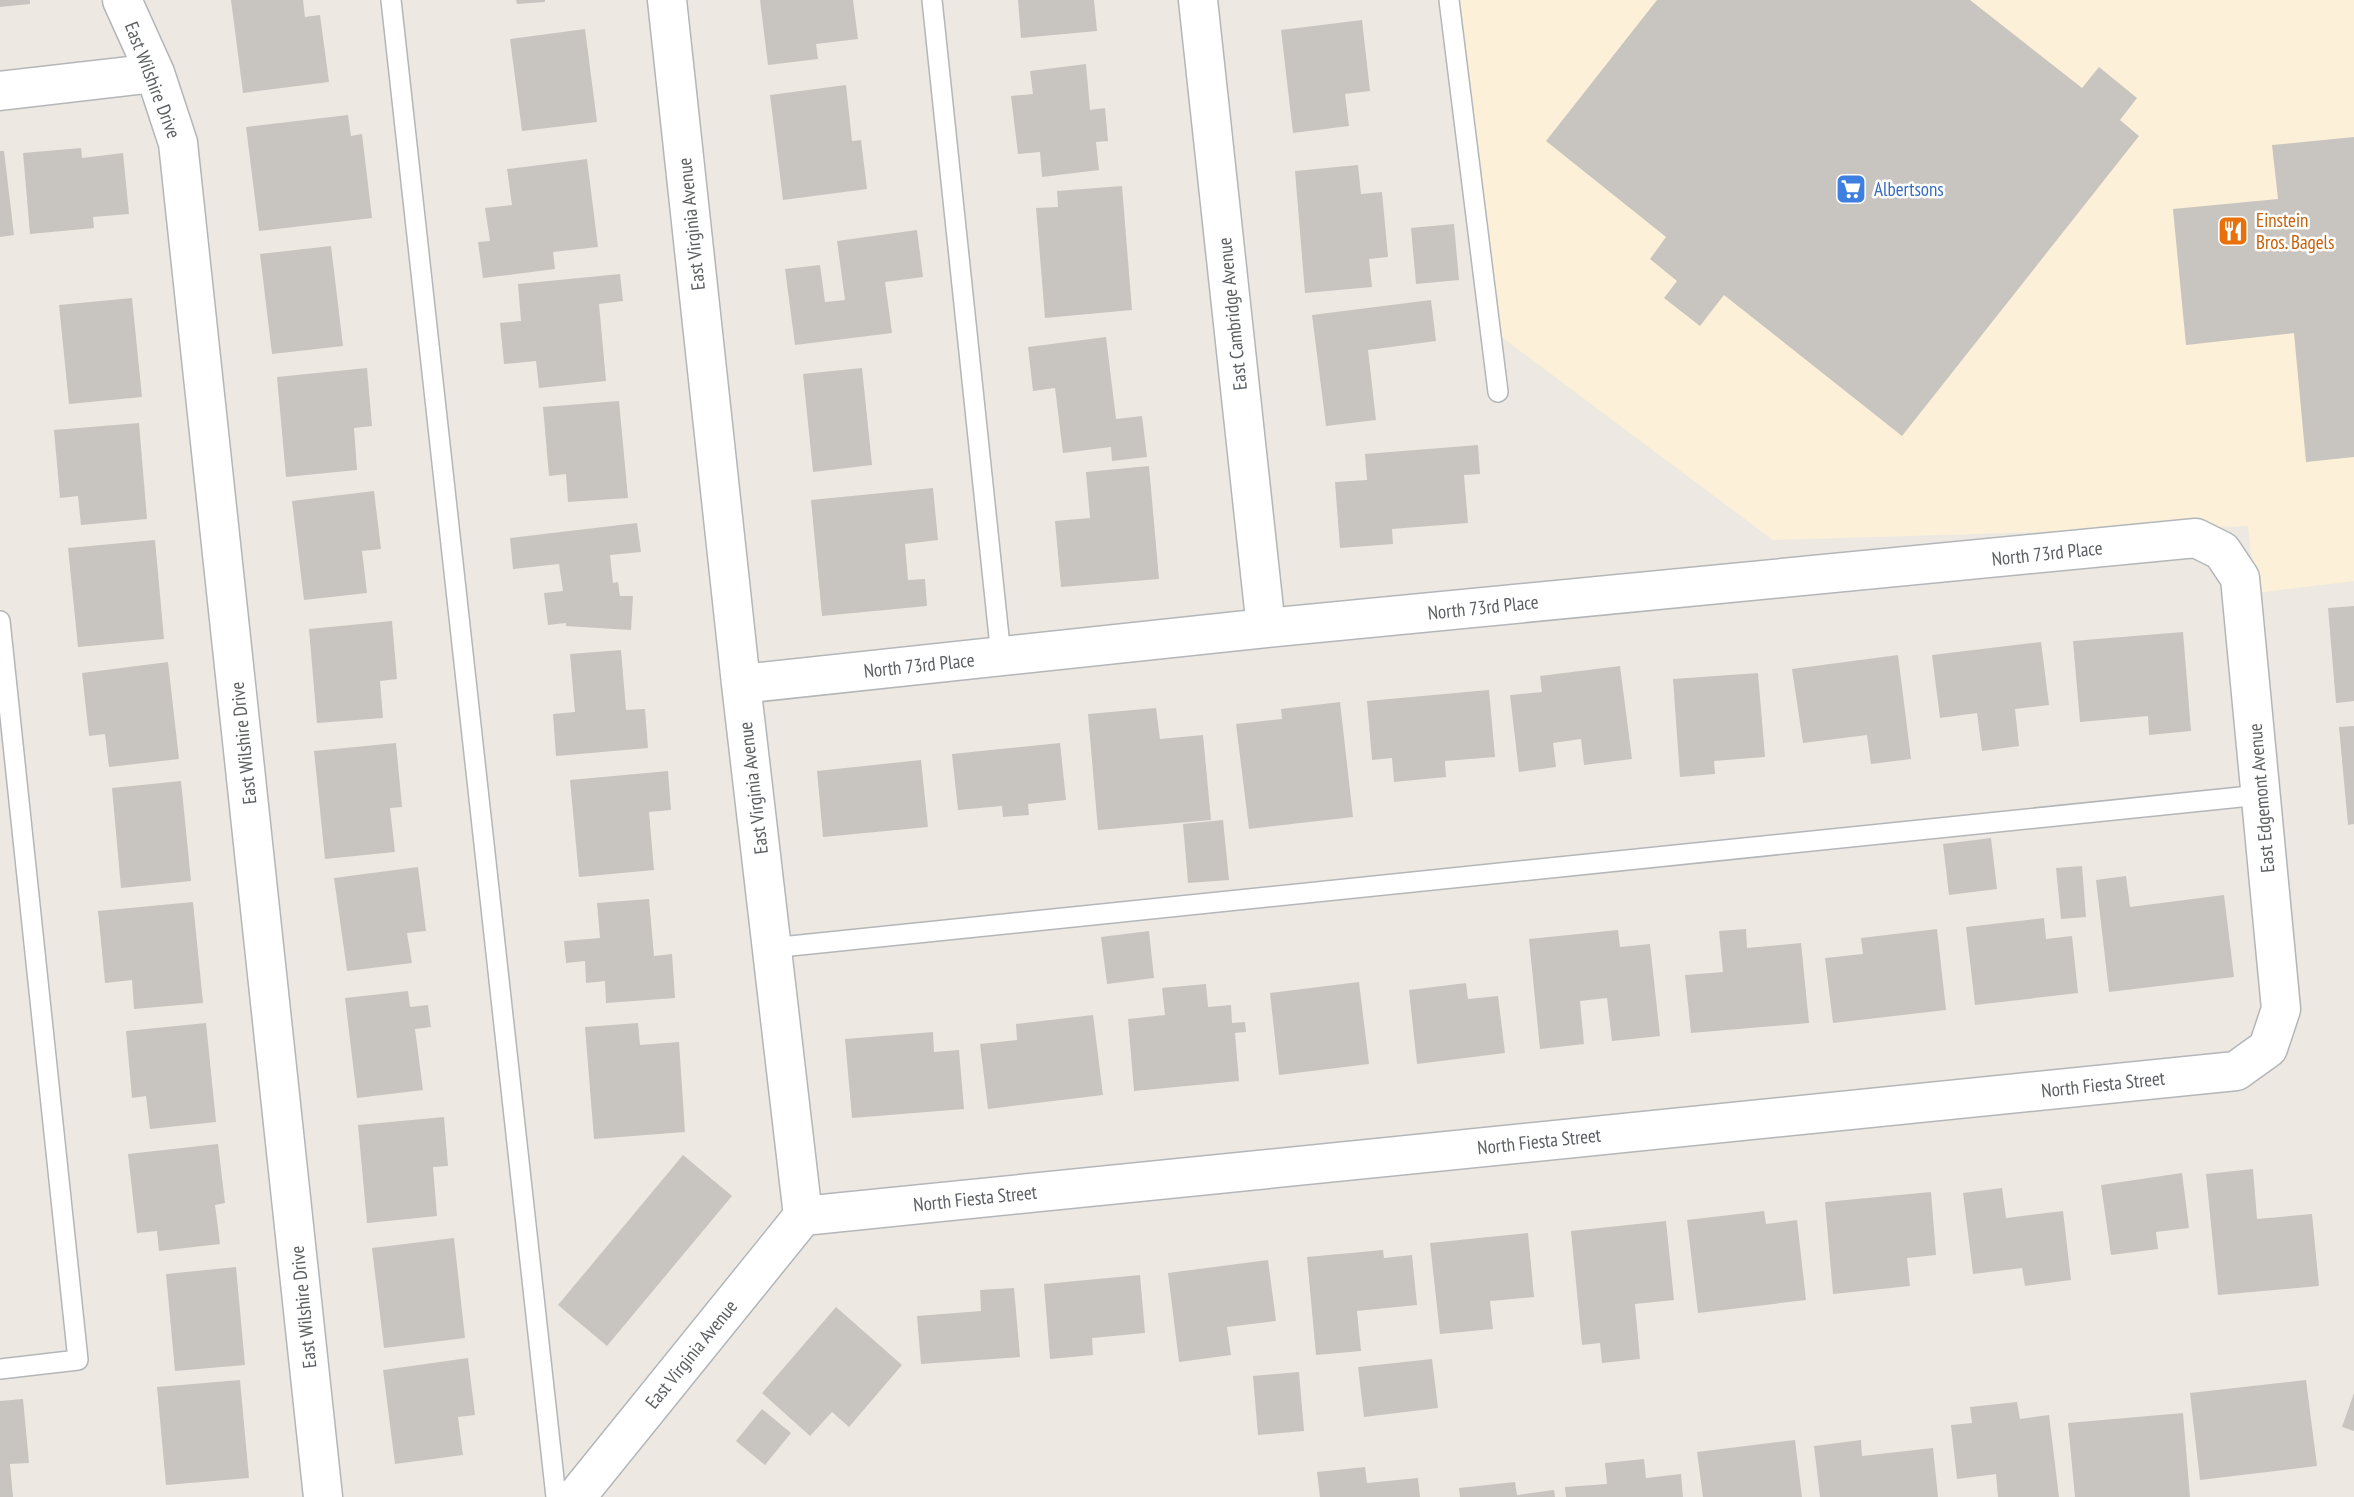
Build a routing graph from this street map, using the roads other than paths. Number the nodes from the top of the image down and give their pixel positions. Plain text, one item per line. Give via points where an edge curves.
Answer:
1 (122, 0) edge
2 (391, 0) edge
3 (667, 0) edge
4 (932, 0) edge
5 (1198, 0) edge
6 (1450, 0) edge
7 (155, 73) junction
8 (0, 91) edge
9 (1498, 392) dead end
10 (2222, 551) joint
11 (0, 621) edge
12 (1266, 628) junction
13 (1001, 656) junction
14 (741, 684) junction
15 (2260, 795) junction
16 (771, 948) junction
17 (2268, 1048) joint
18 (803, 1216) junction
19 (0, 1369) edge
20 (323, 1497) edge
21 (555, 1497) edge
22 (576, 1497) edge

1 - 7 street, East Wilshire Drive
2 - 21 lane
3 - 14 street, East Virginia Avenue
4 - 13 lane
5 - 12 street, East Cambridge Avenue
6 - 9 lane
7 - 8 street
7 - 20 street, East Wilshire Drive via 178,143
10 - 12 street, North 73rd Place via 2196,538
10 - 15 street, East Edgemont Avenue via 2240,578
11 - 19 lane via 78,1360
12 - 13 street, North 73rd Place
13 - 14 street, North 73rd Place
14 - 16 street, East Virginia Avenue
15 - 16 lane
15 - 17 street, East Edgemont Avenue via 2281,1009
16 - 18 street, East Virginia Avenue
17 - 18 street, North Fiesta Street via 2236,1071
18 - 22 street, East Virginia Avenue

